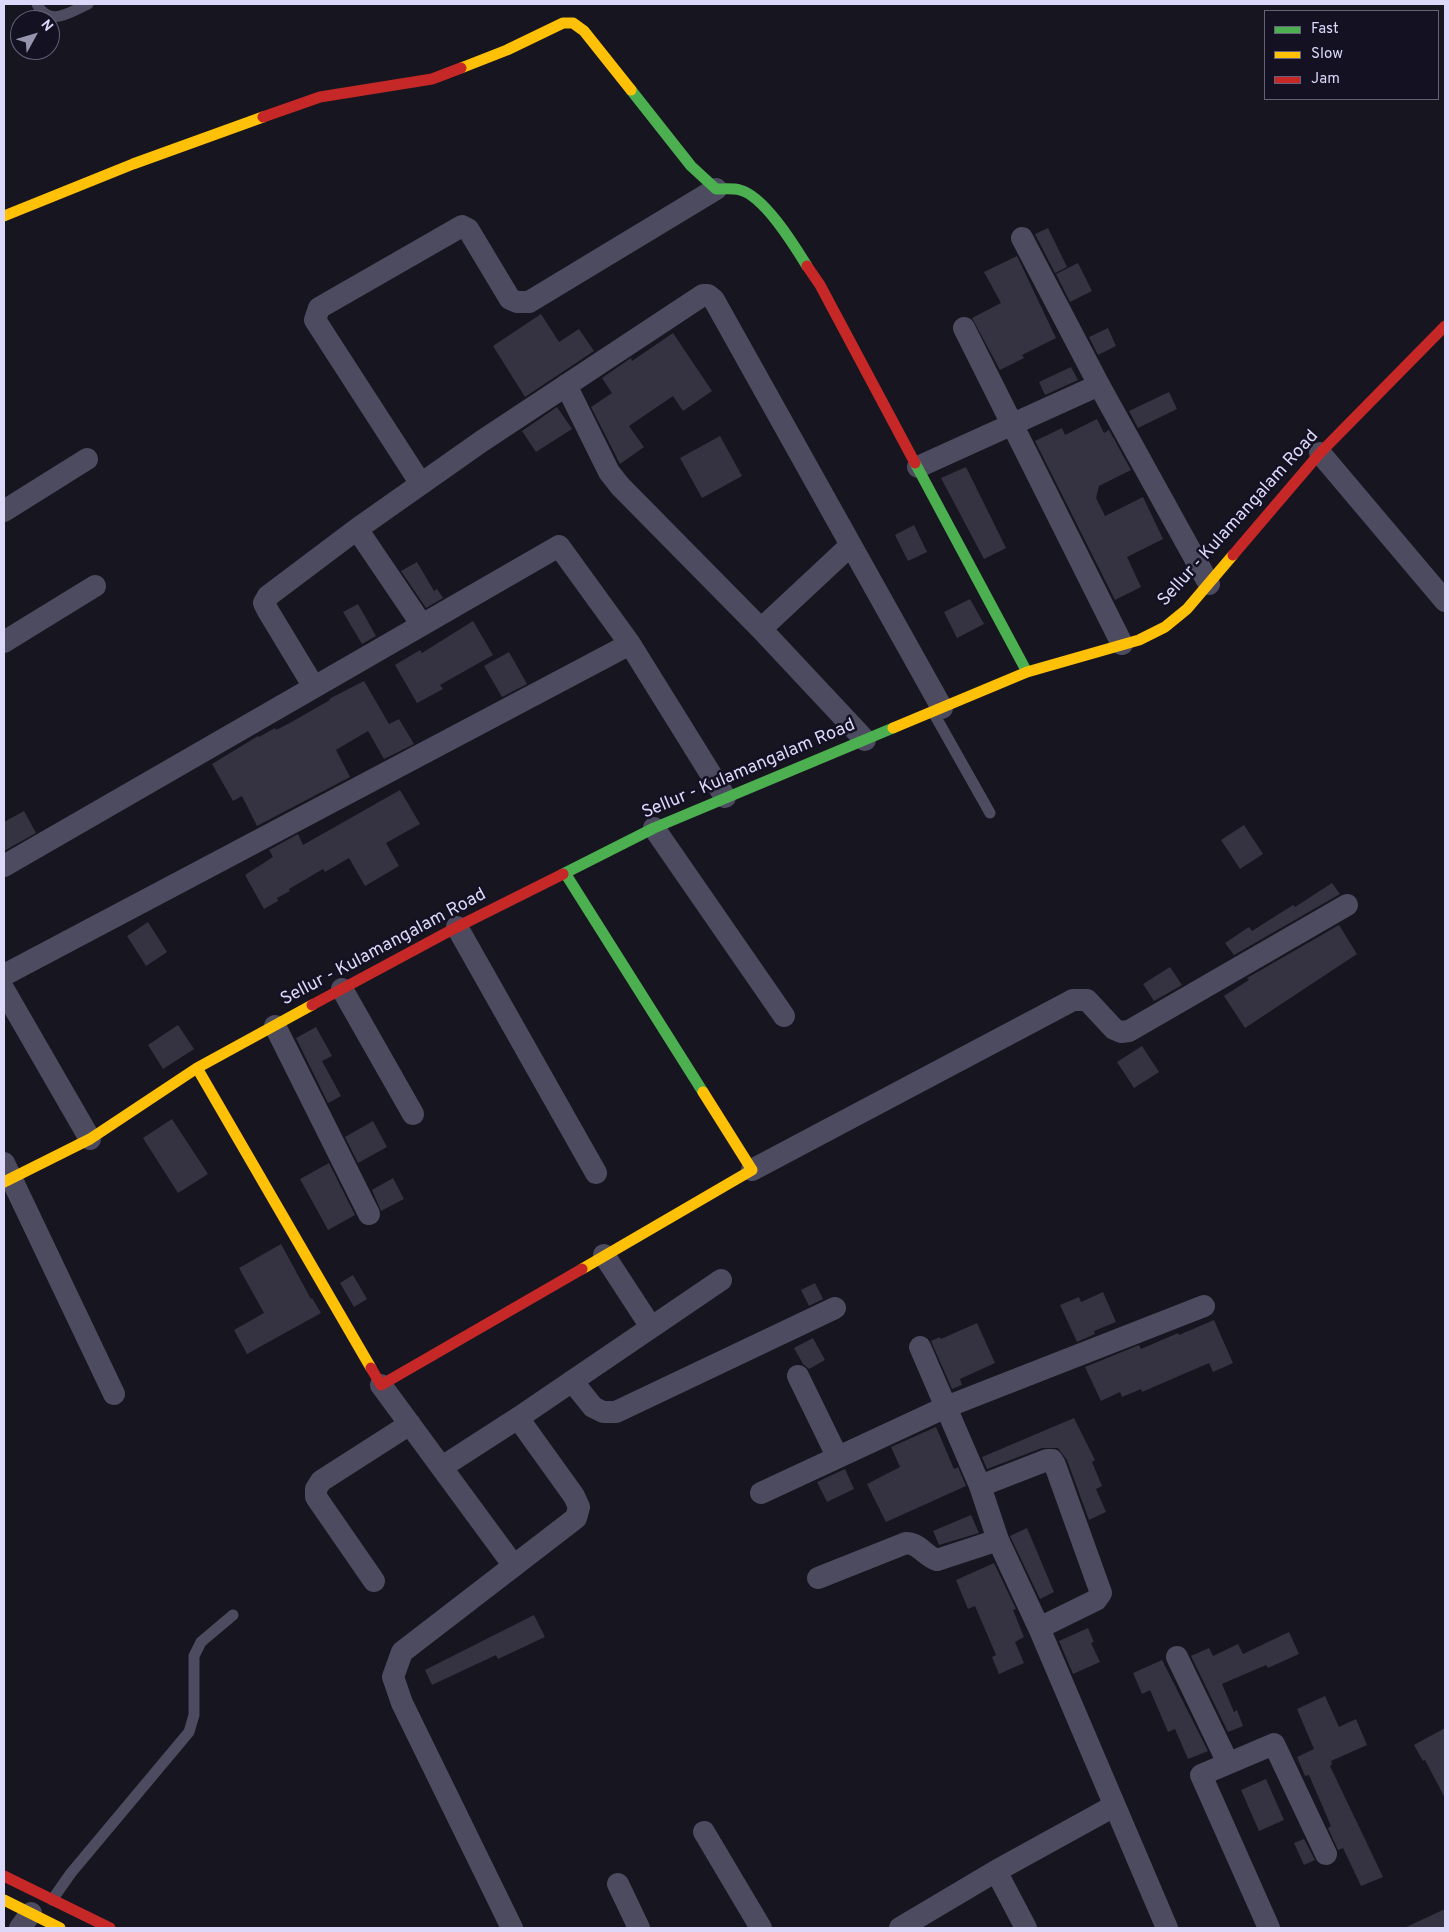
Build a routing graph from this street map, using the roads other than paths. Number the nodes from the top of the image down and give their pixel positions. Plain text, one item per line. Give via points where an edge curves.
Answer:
1 (37, 4) edge
2 (88, 4) edge
3 (716, 189) junction
4 (4, 216) edge
5 (1022, 238) dead end
6 (1445, 326) edge
7 (964, 328) dead end
8 (1099, 385) junction
9 (566, 386) junction
10 (1010, 424) junction
11 (1320, 453) junction
12 (88, 459) dead end
13 (918, 467) junction
14 (421, 484) junction
15 (4, 511) edge
16 (357, 529) junction
17 (851, 545) junction
18 (1209, 584) junction
19 (95, 586) dead end
20 (1445, 600) edge
21 (422, 625) junction
22 (761, 629) junction
23 (4, 642) edge
24 (630, 644) junction
25 (1122, 644) junction
26 (1027, 672) junction
27 (314, 687) junction
28 (938, 710) junction
29 (865, 740) junction
30 (725, 797) junction
31 (990, 813) dead end
32 (654, 828) junction
33 (4, 866) edge
34 (565, 873) junction
35 (1346, 905) dead end
36 (457, 927) junction
37 (4, 975) edge
38 (342, 988) junction
39 (4, 990) edge
40 (784, 1016) dead end
41 (275, 1026) junction
42 (197, 1068) junction
43 (413, 1114) dead end
44 (90, 1139) junction
45 (752, 1170) junction
46 (596, 1173) dead end
47 (6, 1175) edge
48 (369, 1214) dead end
49 (604, 1256) junction
50 (721, 1280) dead end
51 (1204, 1306) dead end
52 (835, 1308) dead end
53 (651, 1327) junction
54 (920, 1347) dead end
55 (798, 1376) dead end
56 (572, 1381) junction
57 (381, 1385) junction
58 (114, 1394) dead end
59 (946, 1408) junction
60 (518, 1418) junction
61 (410, 1424) junction
62 (837, 1456) junction
63 (442, 1467) junction
64 (980, 1486) junction
65 (761, 1493) dead end
66 (998, 1540) junction
67 (514, 1566) junction
68 (818, 1578) dead end
69 (374, 1581) dead end
70 (233, 1615) dead end
71 (1039, 1628) junction
72 (1177, 1657) dead end
73 (1228, 1763) junction
74 (1114, 1806) junction
75 (704, 1832) dead end
76 (1326, 1854) dead end
77 (996, 1871) junction
78 (4, 1876) edge
79 (618, 1884) dead end
80 (52, 1899) junction
81 (4, 1900) edge
82 (30, 1920) edge
83 (60, 1928) edge
84 (110, 1928) edge
85 (512, 1928) edge
86 (639, 1928) edge
87 (761, 1928) edge
88 (900, 1928) edge
89 (1026, 1928) edge
90 (1167, 1928) edge
91 (1269, 1928) edge

1 - 2 lane via 47,16 58,17
3 - 4 street via 691,166 584,31 573,23 563,23 507,50 432,79 320,97 133,164
3 - 13 street via 740,190 754,197 783,229 820,285
3 - 14 street via 529,302 510,299 468,229 462,226 320,308 315,320
5 - 8 street
6 - 11 street, Sellur - Kulamangalam Road
7 - 10 street
8 - 10 street
8 - 18 street
9 - 14 street
9 - 17 street via 703,295 708,295 714,300
9 - 22 street via 609,472
10 - 13 street
10 - 25 street
11 - 18 street, Sellur - Kulamangalam Road
11 - 20 street
12 - 15 street
13 - 26 street
14 - 16 street
16 - 21 street
16 - 27 street via 268,596 264,603
17 - 22 street
17 - 28 street
18 - 25 street, Sellur - Kulamangalam Road via 1187,609 1165,627 1139,640
19 - 23 street
21 - 24 street via 559,546
21 - 27 street
22 - 29 street
24 - 30 street
24 - 37 street
25 - 26 street, Sellur - Kulamangalam Road
26 - 28 street, Sellur - Kulamangalam Road
27 - 33 street
28 - 29 street, Sellur - Kulamangalam Road
28 - 31 lane
29 - 30 street, Sellur - Kulamangalam Road
30 - 32 street, Sellur - Kulamangalam Road
32 - 34 street, Sellur - Kulamangalam Road
32 - 40 street
34 - 36 street, Sellur - Kulamangalam Road
34 - 45 street
35 - 45 street via 1129,1031 1114,1029 1086,1000 1073,1000
36 - 38 street, Sellur - Kulamangalam Road
36 - 46 street
38 - 41 street, Sellur - Kulamangalam Road
38 - 43 street
39 - 44 street
41 - 42 street, Sellur - Kulamangalam Road
41 - 48 street
42 - 44 street, Sellur - Kulamangalam Road
42 - 57 street
44 - 47 street, Sellur - Kulamangalam Road
45 - 49 street
47 - 58 street
49 - 53 street
49 - 57 street
50 - 53 street
51 - 59 street
52 - 56 street via 616,1412 602,1412 593,1407
53 - 56 street
54 - 59 street
55 - 62 street
56 - 60 street
57 - 61 street
59 - 62 street
59 - 64 street
60 - 63 street
60 - 67 street via 579,1507 576,1518
61 - 63 street
61 - 69 street via 321,1481 316,1489 316,1497
62 - 65 street
63 - 67 street
64 - 66 street
64 - 71 street via 1047,1460 1052,1460 1055,1465 1101,1593 1096,1600
66 - 68 street via 937,1560 906,1543
66 - 71 street
67 - 85 street via 402,1652 394,1677 402,1703
70 - 80 lane via 201,1642 194,1656 194,1715 189,1732
71 - 74 street
72 - 73 street
73 - 76 street via 1274,1744
73 - 91 street via 1201,1775
74 - 77 street
74 - 90 street
75 - 87 street
77 - 88 street
77 - 89 street
78 - 80 street
79 - 86 street
80 - 82 lane
80 - 84 street
81 - 82 street
82 - 83 street

